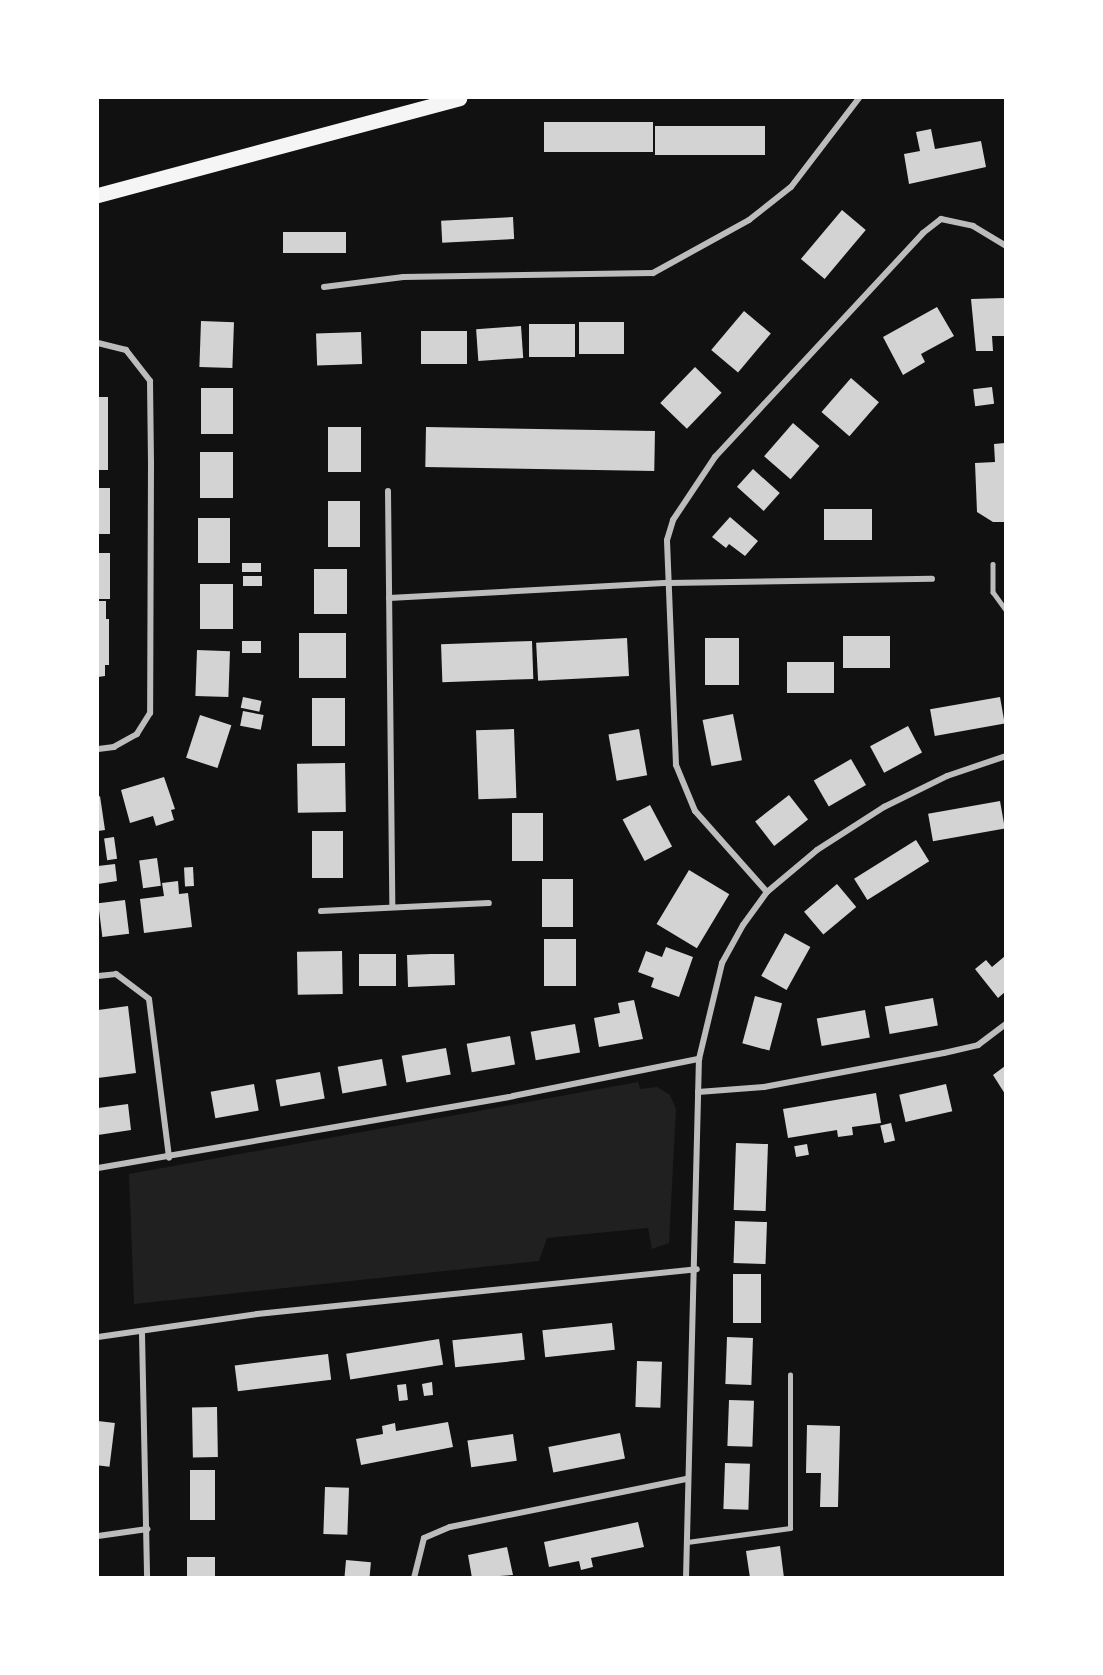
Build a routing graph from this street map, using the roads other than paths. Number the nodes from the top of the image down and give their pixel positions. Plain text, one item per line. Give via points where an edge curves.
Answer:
1 (459, 98) edge
2 (859, 98) edge
3 (98, 195) edge
4 (1005, 246) edge
5 (324, 287) dead end
6 (98, 343) edge
7 (388, 491) dead end
8 (993, 564) dead end
9 (932, 579) dead end
10 (669, 583) junction
11 (389, 598) junction
12 (1005, 610) edge
13 (98, 749) edge
14 (1005, 756) edge
15 (767, 892) junction
16 (489, 903) dead end
17 (392, 907) junction
18 (321, 911) dead end
19 (98, 976) edge
20 (1005, 1023) edge
21 (699, 1059) junction
22 (698, 1092) junction
23 (169, 1158) junction
24 (98, 1168) edge
25 (697, 1269) junction
26 (142, 1334) junction
27 (98, 1337) edge
28 (790, 1375) dead end
29 (687, 1479) junction
30 (148, 1528) junction
31 (98, 1536) edge
32 (687, 1542) junction
33 (147, 1578) edge
34 (414, 1578) edge
35 (686, 1578) edge

1 - 3 main road
2 - 5 street via 790,187 749,220 653,273 403,277
4 - 10 street via 973,226 941,219 923,233 682,501 667,540
6 - 13 street via 126,350 150,381 150,713 137,734 114,747
7 - 11 street
8 - 12 lane via 993,592
9 - 10 street
10 - 11 street
10 - 15 street via 676,765 694,811
11 - 17 street
14 - 15 street via 947,776 884,807 817,850
15 - 21 street via 722,963
16 - 17 street
17 - 18 street
19 - 23 street via 116,974 149,999
20 - 22 street via 978,1045 944,1053 764,1087
21 - 22 street
21 - 23 street
22 - 25 street
23 - 24 street
25 - 26 street via 257,1314
25 - 29 street
26 - 27 street
26 - 30 street
28 - 32 lane via 790,1528
29 - 32 street
29 - 34 street via 450,1527 424,1538
30 - 31 street
30 - 33 street
32 - 35 street

